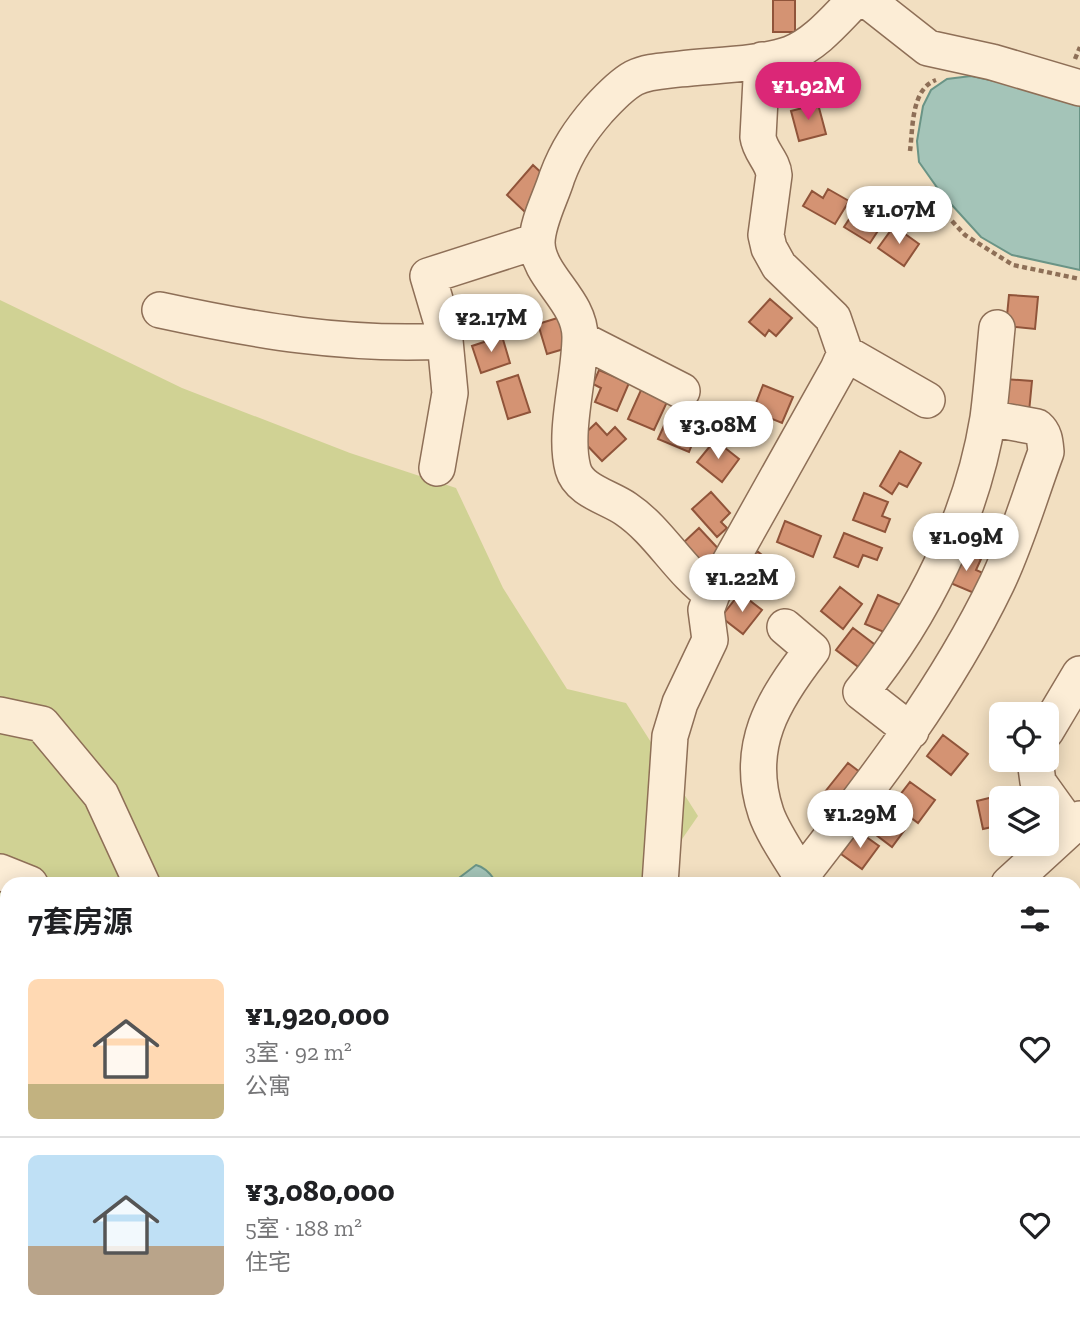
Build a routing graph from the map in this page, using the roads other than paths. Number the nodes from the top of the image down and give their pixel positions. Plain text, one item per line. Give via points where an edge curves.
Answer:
1 (855, 0) edge
2 (867, 0) edge
3 (762, 60) junction
4 (1080, 88) edge
5 (537, 241) junction
6 (160, 310) dead end
7 (997, 328) dead end
8 (580, 339) junction
9 (445, 341) junction
10 (845, 353) junction
11 (682, 391) dead end
12 (927, 400) dead end
13 (988, 418) junction
14 (437, 468) dead end
15 (712, 594) junction
16 (785, 627) dead end
17 (1080, 674) edge
18 (1059, 709) edge
19 (0, 715) edge
20 (911, 731) junction
21 (1037, 772) edge
22 (1075, 824) edge
23 (139, 877) edge
24 (660, 877) edge
25 (802, 877) edge
26 (806, 877) edge
27 (1017, 877) edge

1 - 3 street via 807,45
2 - 4 street via 928,48
3 - 5 street via 651,72 632,79 607,100 566,154
3 - 10 street via 758,137 774,175 766,235 769,248 779,265 834,318
5 - 8 street via 545,266 570,304
5 - 9 street via 428,276
6 - 9 street via 252,330 323,339
7 - 13 street
8 - 11 street
8 - 15 street via 570,449 580,484 627,509 693,581
9 - 14 street via 450,393
10 - 12 street
10 - 15 street
13 - 20 street via 965,506 936,575 884,664 861,692
13 - 20 street via 1037,427 1046,452 999,579
15 - 24 street via 706,610 710,640 680,703 670,737
16 - 25 street via 812,650 770,711 760,745 760,780 766,814
17 - 18 street
19 - 23 street via 42,724 101,795
20 - 26 street
21 - 22 street via 1038,782
22 - 27 street

